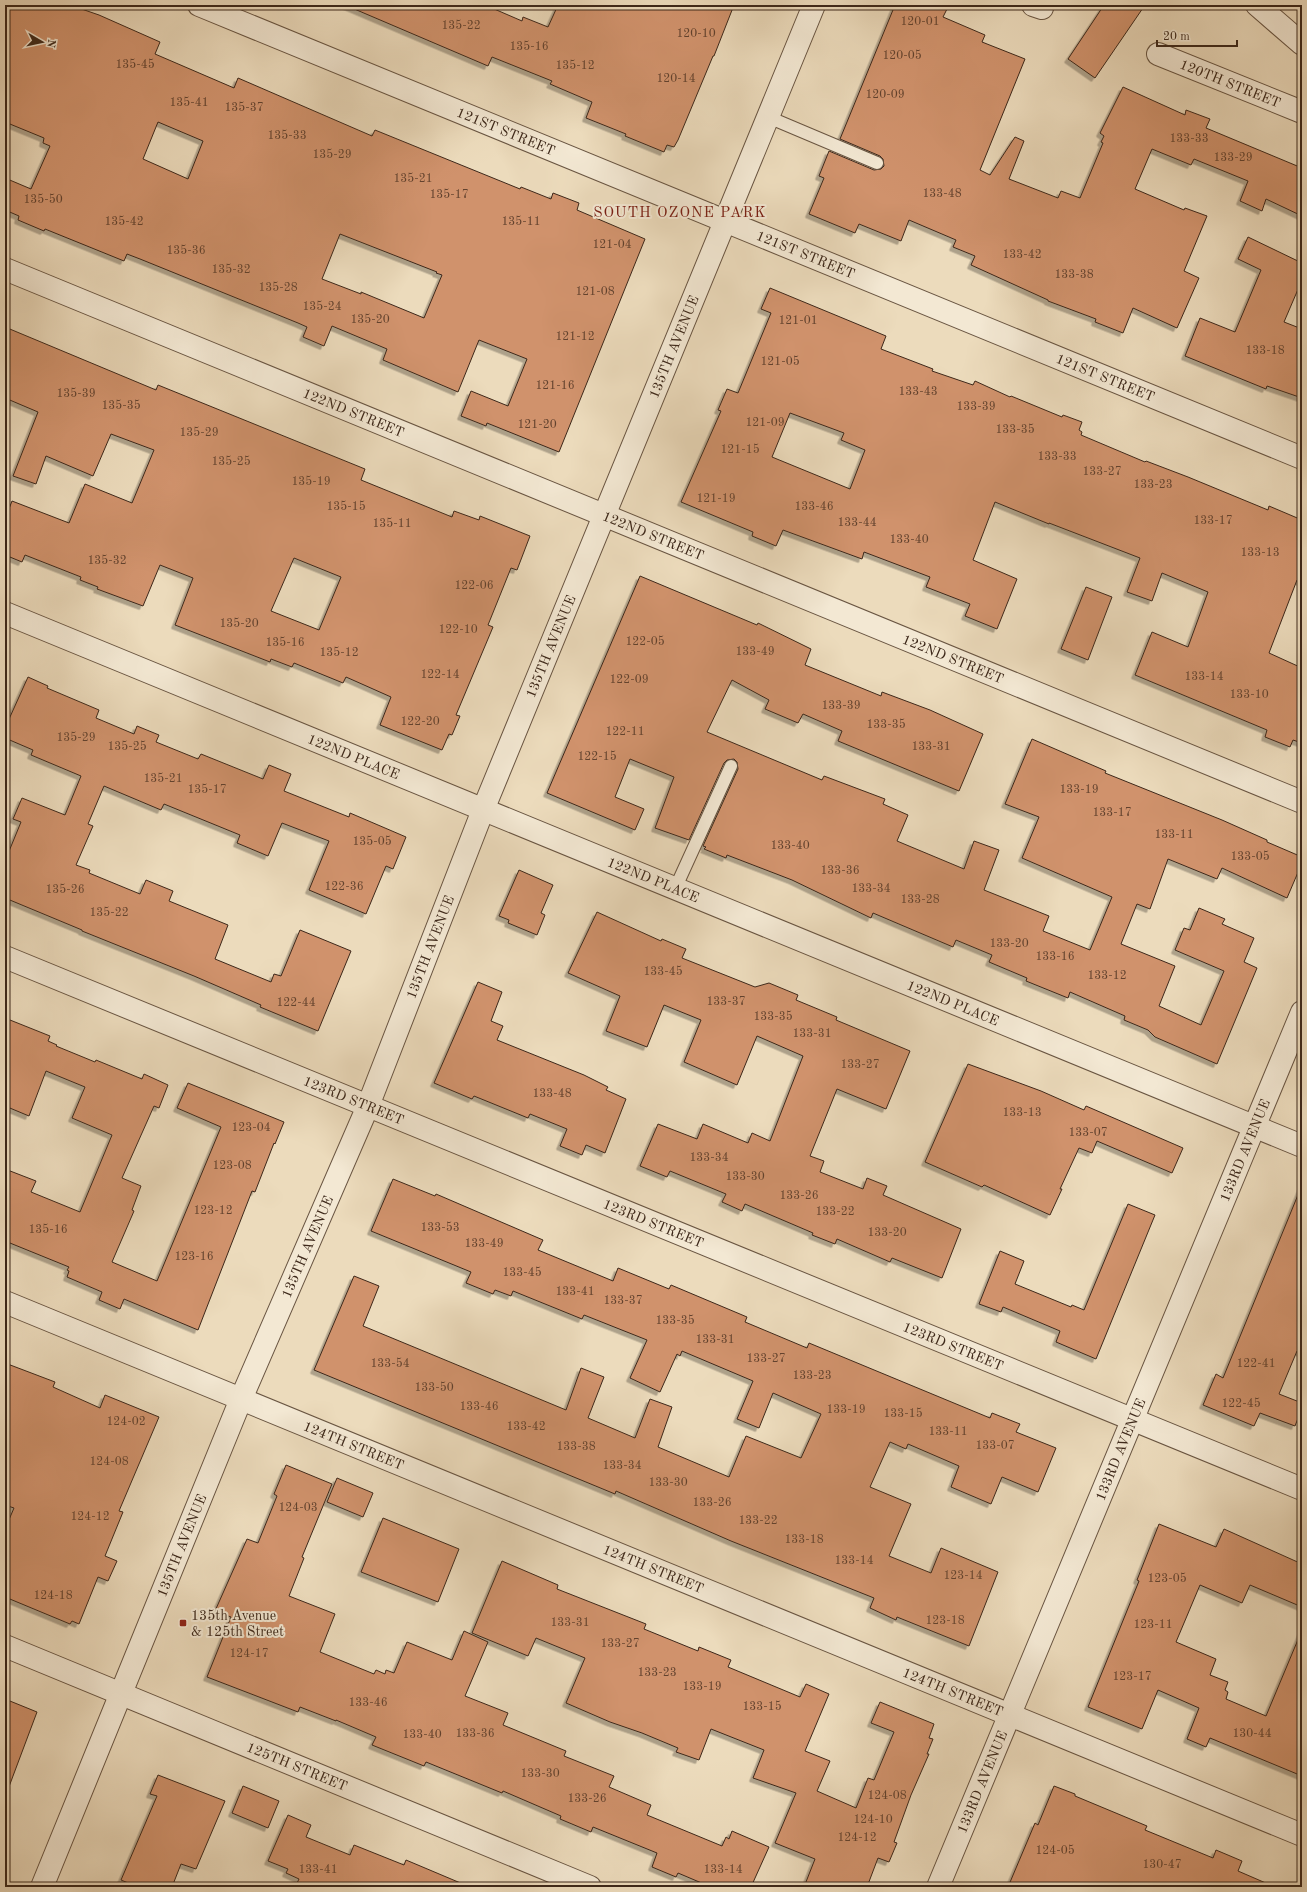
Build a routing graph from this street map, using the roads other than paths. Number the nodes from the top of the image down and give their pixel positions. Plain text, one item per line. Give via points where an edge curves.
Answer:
1 (199, 5) edge
2 (814, 5) edge
3 (1257, 5) edge
4 (1302, 44) edge
5 (1158, 54) dead end
6 (1302, 112) edge
7 (768, 117) junction
8 (877, 163) dead end
9 (725, 221) junction
10 (5, 269) edge
11 (1302, 458) edge
12 (605, 515) junction
13 (5, 613) edge
14 (731, 766) dead end
15 (1302, 802) edge
16 (483, 810) junction
17 (675, 889) junction
18 (5, 957) edge
19 (1302, 1012) edge
20 (368, 1106) junction
21 (1254, 1127) junction
22 (1302, 1146) edge
23 (5, 1302) edge
24 (241, 1399) junction
25 (1133, 1419) junction
26 (1302, 1489) edge
27 (5, 1646) edge
28 (121, 1694) junction
29 (1009, 1715) junction
30 (1302, 1835) edge
31 (42, 1887) edge
32 (590, 1887) edge
33 (938, 1887) edge

1 - 9 street, 121ST STREET
2 - 7 street, 135TH AVENUE
3 - 4 street
5 - 6 street, 120TH STREET
7 - 8 lane
7 - 9 street, 135TH AVENUE
9 - 11 street, 121ST STREET
9 - 12 street, 135TH AVENUE
10 - 12 street, 122ND STREET
12 - 15 street, 122ND STREET
12 - 16 street, 135TH AVENUE
13 - 16 street, 122ND PLACE
14 - 17 lane
16 - 17 street, 122ND PLACE
16 - 20 street, 135TH AVENUE
17 - 21 street, 122ND PLACE
18 - 20 street, 123RD STREET
19 - 21 street, 133RD AVENUE
20 - 24 street, 135TH AVENUE
20 - 25 street, 123RD STREET
21 - 22 street, 122ND PLACE
21 - 25 street, 133RD AVENUE
23 - 24 street, 124TH STREET
24 - 28 street, 135TH AVENUE
24 - 29 street, 124TH STREET
25 - 26 street, 123RD STREET
25 - 29 street, 133RD AVENUE
27 - 28 street, 125TH STREET
28 - 31 street, 135TH AVENUE
28 - 32 street, 125TH STREET
29 - 30 street, 124TH STREET
29 - 33 street, 133RD AVENUE

